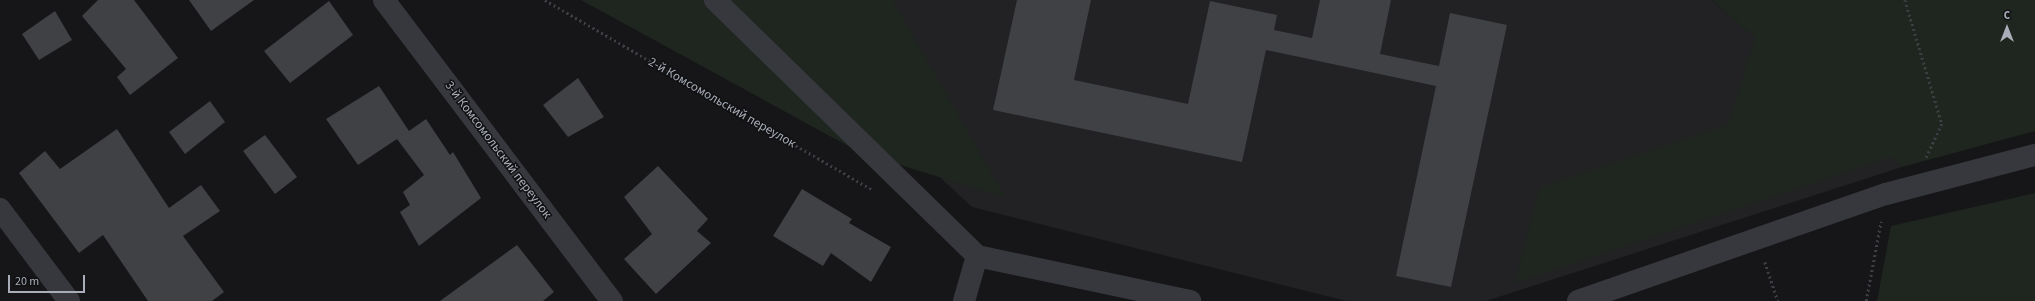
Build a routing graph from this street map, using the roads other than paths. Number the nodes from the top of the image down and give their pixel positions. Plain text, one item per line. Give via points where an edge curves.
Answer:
1 (384, 0) edge
2 (715, 0) edge
3 (2035, 155) edge
4 (0, 208) edge
5 (977, 256) junction
6 (69, 301) edge
7 (612, 301) edge
8 (964, 301) edge
9 (1190, 301) edge
10 (1578, 301) edge

1 - 7 street, 3-й Комсомольский переулок
2 - 5 street
3 - 10 street via 1886,194
4 - 6 street
5 - 8 street
5 - 9 street

